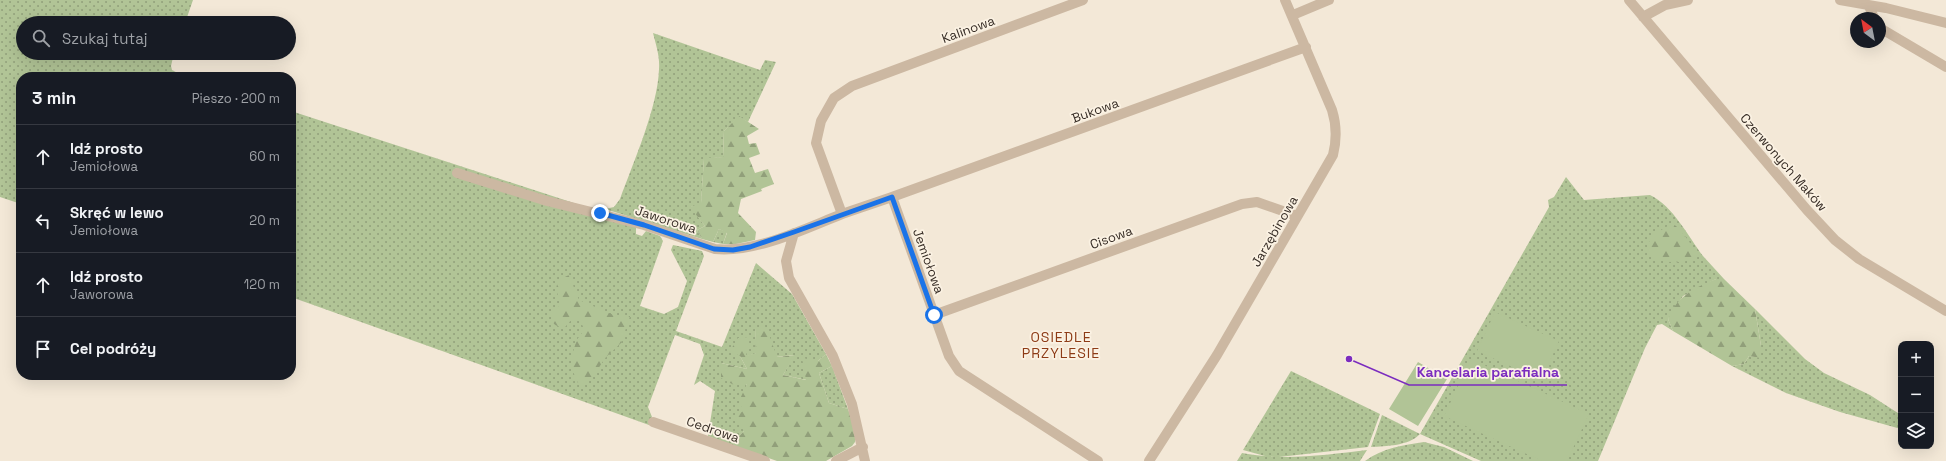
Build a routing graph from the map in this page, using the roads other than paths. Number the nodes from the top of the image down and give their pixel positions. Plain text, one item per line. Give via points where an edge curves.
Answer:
1 (1084, 0) edge
2 (1285, 0) edge
3 (1329, 0) edge
4 (1629, 0) edge
5 (1688, 0) edge
6 (1840, 0) edge
7 (1869, 6) junction
8 (1872, 12) edge
9 (1293, 16) junction
10 (1643, 17) junction
11 (1946, 23) edge
12 (1886, 32) edge
13 (1306, 47) junction
14 (1946, 67) edge
15 (458, 173) dead end
16 (892, 197) junction
17 (842, 214) junction
18 (1297, 216) junction
19 (794, 232) junction
20 (1946, 311) edge
21 (934, 315) junction
22 (653, 422) dead end
23 (863, 447) junction
24 (765, 461) edge
25 (836, 461) edge
26 (865, 461) edge
27 (1098, 461) edge
28 (1150, 461) edge

1 - 17 street, Kalinowa via 861,83 834,98 821,121 816,142
2 - 9 street, Jarzębinowa
3 - 9 street
4 - 10 street, Czerwonych Maków
5 - 10 street via 1665,6
6 - 7 street
7 - 8 street
7 - 11 street
9 - 13 street, Jarzębinowa
10 - 20 street, Czerwonych Maków via 1835,240 1875,270
12 - 14 street
13 - 16 street, Bukowa
13 - 18 street, Jarzębinowa via 1332,110 1337,134 1333,155
15 - 19 street, Jaworowa via 547,201 644,225 714,249 741,249
16 - 17 street
16 - 21 street, Jemiołowa
17 - 19 street, Jaworowa
18 - 21 street, Cisowa via 1257,202 1242,204
18 - 28 street, Jarzębinowa via 1217,355
19 - 23 street via 787,254 786,269 833,356 852,404
21 - 27 street, Jemiołowa via 949,356 959,371
22 - 24 street, Cedrowa
23 - 25 street
23 - 26 street

